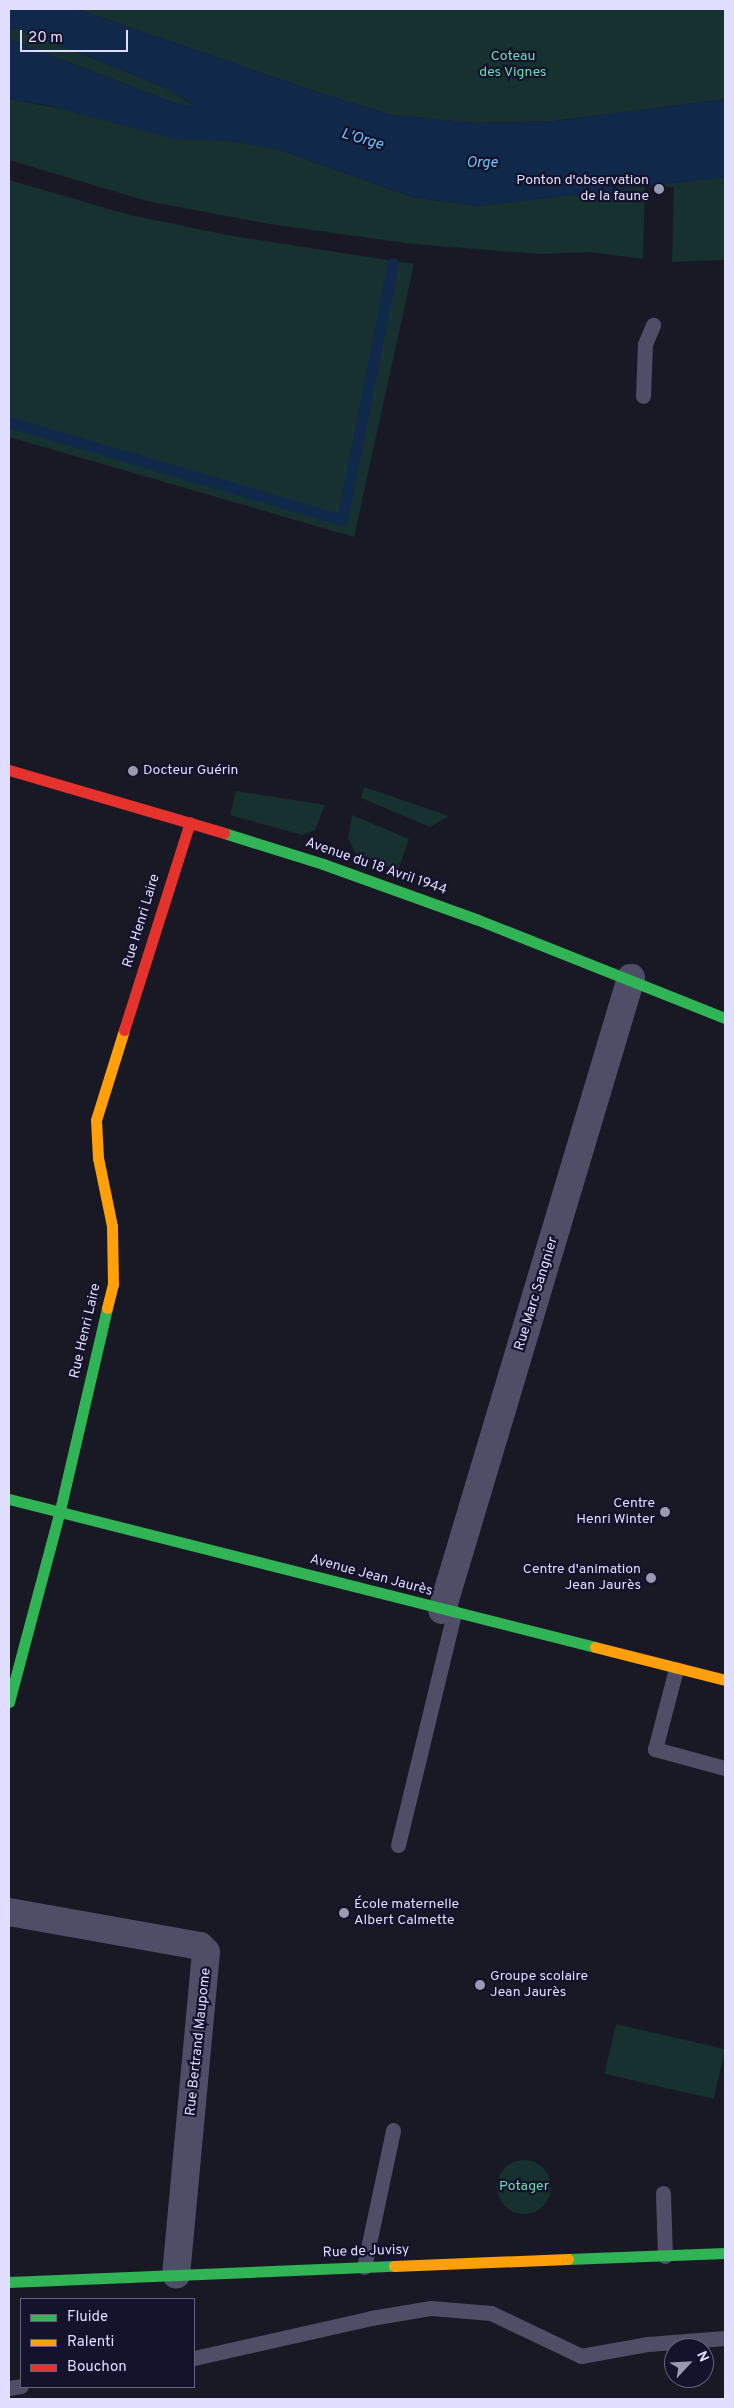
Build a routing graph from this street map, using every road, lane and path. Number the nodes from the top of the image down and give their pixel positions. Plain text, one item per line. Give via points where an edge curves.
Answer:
1 (653, 325) dead end
2 (643, 396) dead end
3 (9, 770) edge
4 (190, 822) junction
5 (631, 978) junction
6 (725, 1018) edge
7 (9, 1499) edge
8 (60, 1510) junction
9 (448, 1611) junction
10 (676, 1669) junction
11 (725, 1680) edge
12 (9, 1702) edge
13 (725, 1768) edge
14 (398, 1845) dead end
15 (9, 1912) edge
16 (393, 2130) dead end
17 (663, 2193) dead end
18 (725, 2253) edge
19 (665, 2256) junction
20 (364, 2266) junction
21 (176, 2275) junction
22 (9, 2282) edge
23 (725, 2338) edge
24 (195, 2358) edge

1 - 2 lane via 645,344
3 - 4 street, Avenue du 18 Avril 1944
4 - 5 street, Avenue du 18 Avril 1944 via 383,886
4 - 8 street, Rue Henri Laire via 96,1120 98,1158 112,1226 113,1284
5 - 6 street, Avenue du 18 Avril 1944
5 - 9 street, Rue Marc Sangnier
7 - 8 street, Avenue Jean Jaurès
8 - 9 street, Avenue Jean Jaurès
8 - 12 street, Rue Henri Laire
9 - 10 street, Avenue Jean Jaurès
9 - 14 lane
10 - 11 street, Avenue Jean Jaurès
10 - 13 lane via 655,1749
15 - 21 street, Rue Bertrand Maupome via 200,1946 206,1952
16 - 20 lane
17 - 19 lane
18 - 19 street, Rue de Juvisy
19 - 20 street, Rue de Juvisy
20 - 21 street, Rue de Juvisy
21 - 22 street, Rue de Juvisy
23 - 24 lane via 648,2344 581,2356 491,2313 432,2308 371,2318

